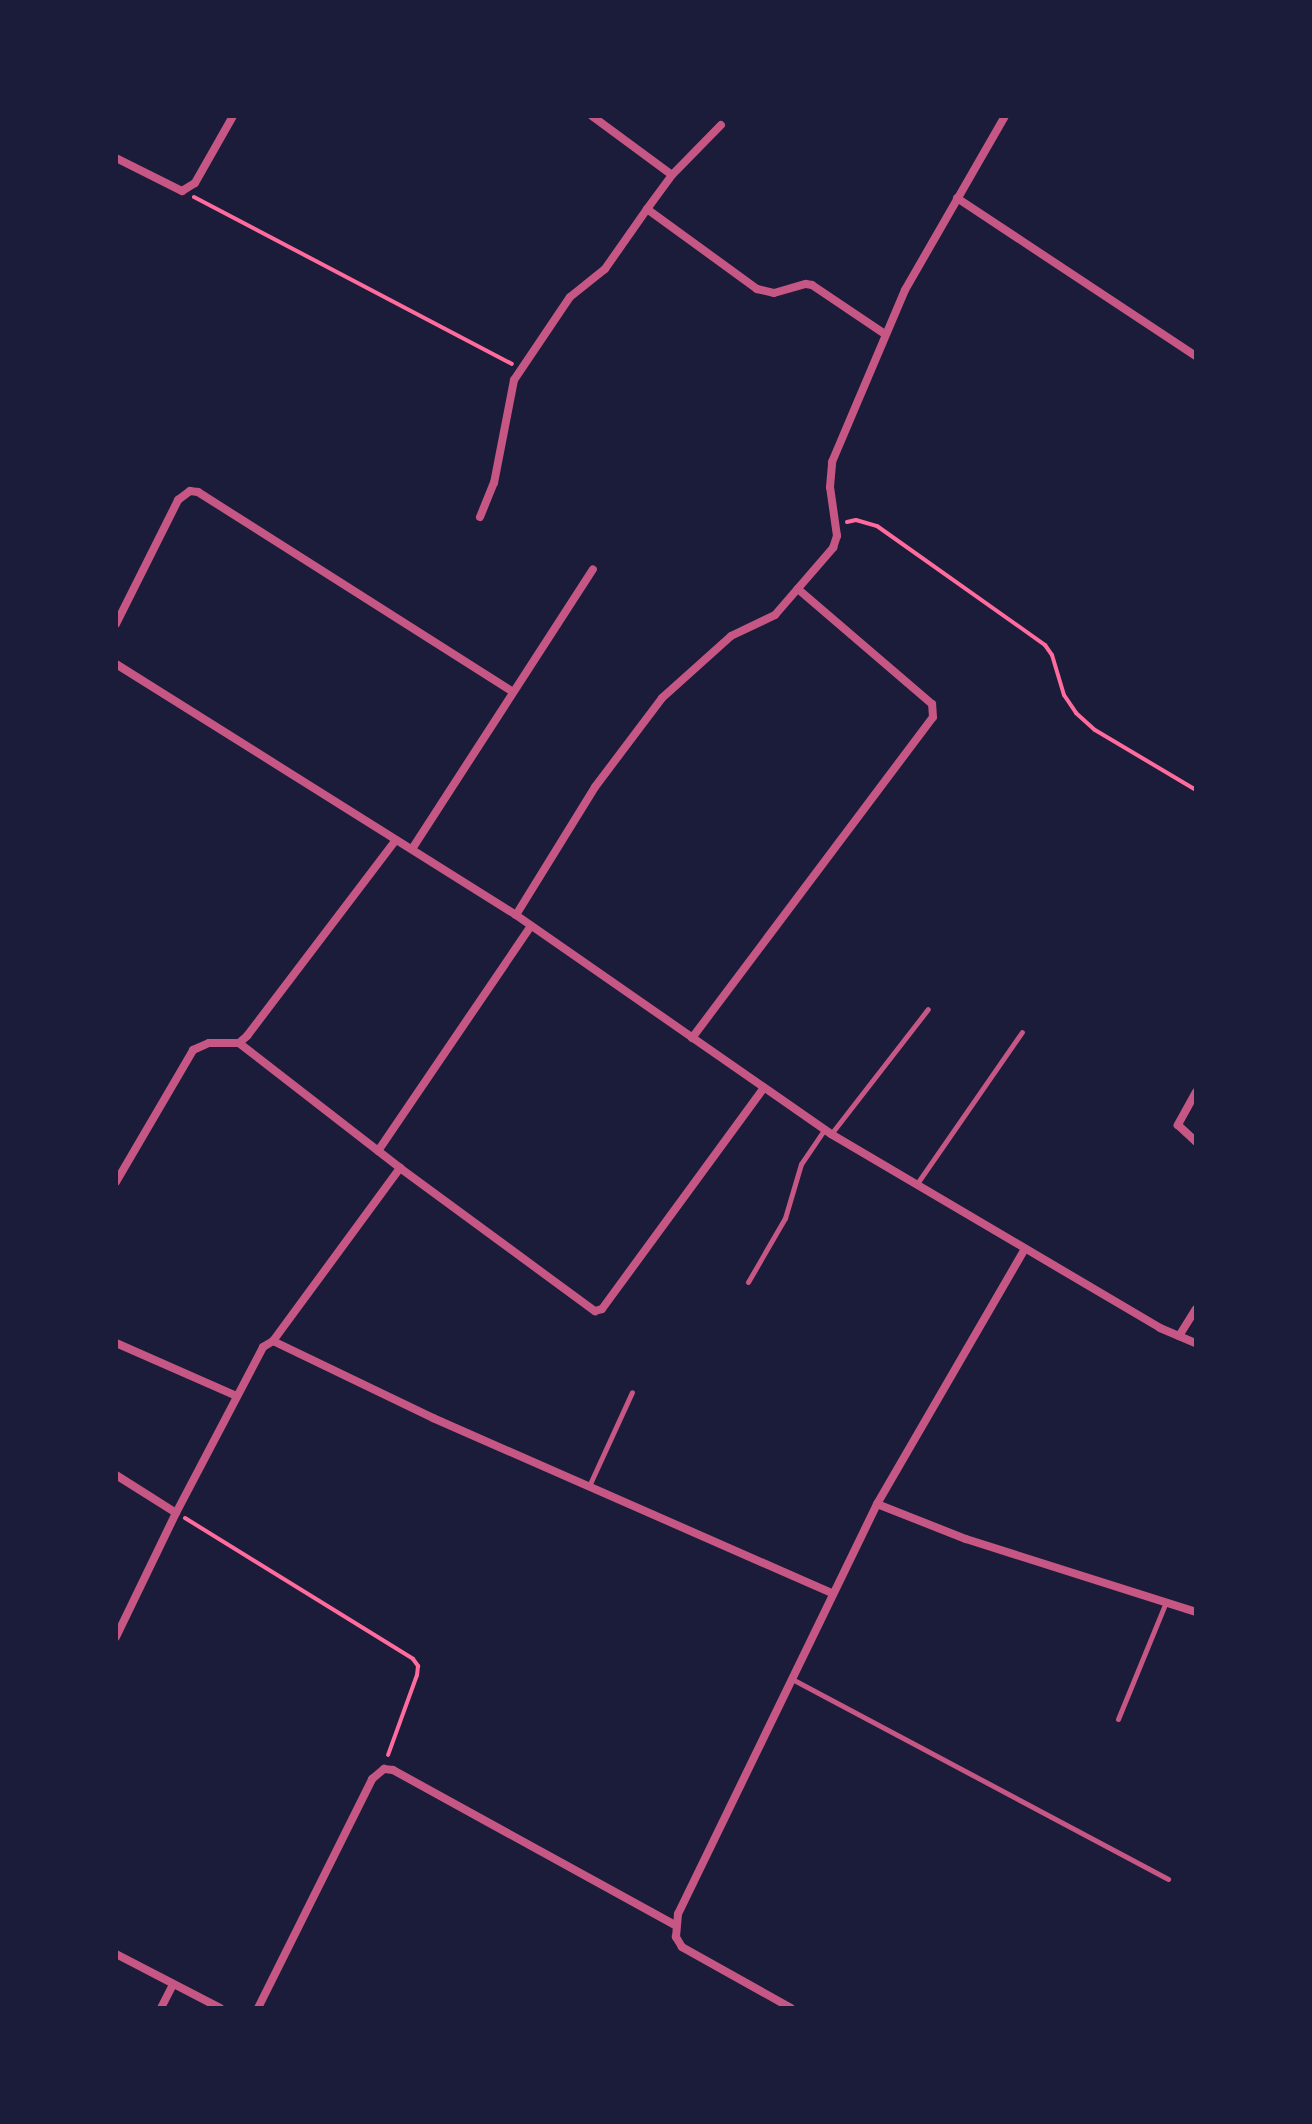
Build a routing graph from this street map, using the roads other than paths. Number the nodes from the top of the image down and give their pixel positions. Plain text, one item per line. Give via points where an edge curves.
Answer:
1 (233, 116) edge
2 (1005, 116) edge
3 (595, 117) edge
4 (721, 125) dead end
5 (116, 158) edge
6 (672, 175) junction
7 (957, 198) junction
8 (647, 209) junction
9 (885, 334) junction
10 (1196, 356) edge
11 (480, 517) dead end
12 (593, 569) dead end
13 (798, 589) junction
14 (116, 624) edge
15 (116, 664) edge
16 (513, 692) junction
17 (396, 840) junction
18 (412, 849) junction
19 (516, 915) junction
20 (531, 926) junction
21 (928, 1009) dead end
22 (1022, 1032) dead end
23 (692, 1038) junction
24 (239, 1043) junction
25 (764, 1088) junction
26 (1196, 1092) edge
27 (828, 1132) junction
28 (1196, 1142) edge
29 (378, 1151) junction
30 (400, 1168) junction
31 (116, 1182) edge
32 (916, 1185) junction
33 (1025, 1249) junction
34 (748, 1282) dead end
35 (1196, 1309) edge
36 (1179, 1336) junction
37 (273, 1341) junction
38 (116, 1343) edge
39 (1196, 1343) edge
40 (632, 1392) dead end
41 (237, 1396) junction
42 (116, 1475) edge
43 (589, 1487) junction
44 (877, 1504) junction
45 (176, 1513) junction
46 (833, 1594) junction
47 (1166, 1601) junction
48 (1196, 1612) edge
49 (116, 1637) edge
50 (792, 1679) junction
51 (1118, 1719) dead end
52 (1168, 1879) dead end
53 (675, 1925) junction
54 (116, 1954) edge
55 (172, 1986) junction
56 (161, 2008) edge
57 (220, 2008) edge
58 (258, 2008) edge
59 (791, 2008) edge

1 - 5 street via 195,183 182,191
2 - 7 street
3 - 6 street
4 - 6 street
6 - 8 street
7 - 9 street
7 - 10 street
8 - 9 street via 757,289 774,293 812,285
8 - 11 street via 605,269 570,297 521,369 508,395 494,483
9 - 13 street via 832,462 830,487 837,524 833,548
12 - 16 street
13 - 19 street via 775,615 731,636 662,698 595,787
13 - 23 street via 932,704 933,717
14 - 16 street via 178,500 198,492
15 - 17 street
16 - 18 street
17 - 18 street
17 - 24 street
18 - 19 street
19 - 20 street
20 - 23 street
20 - 29 street
21 - 27 lane
22 - 32 lane
23 - 25 street
24 - 29 street
24 - 31 street via 209,1043 193,1050
25 - 27 street
25 - 30 street via 602,1309 595,1311
26 - 28 street via 1178,1125
27 - 32 street
27 - 34 lane via 801,1164 785,1218
29 - 30 street
30 - 37 street
32 - 33 street
33 - 36 street
33 - 44 street
35 - 36 street
36 - 39 street
37 - 41 street via 263,1347
37 - 43 street
38 - 41 street
40 - 43 lane
41 - 45 street
42 - 45 street
43 - 46 street
44 - 46 street
44 - 47 street via 966,1539
45 - 49 street
46 - 50 street
47 - 48 street
47 - 51 lane
50 - 52 lane
50 - 53 street
53 - 58 street via 384,1769 372,1779
53 - 59 street via 682,1947
54 - 55 street
55 - 56 street
55 - 57 street

